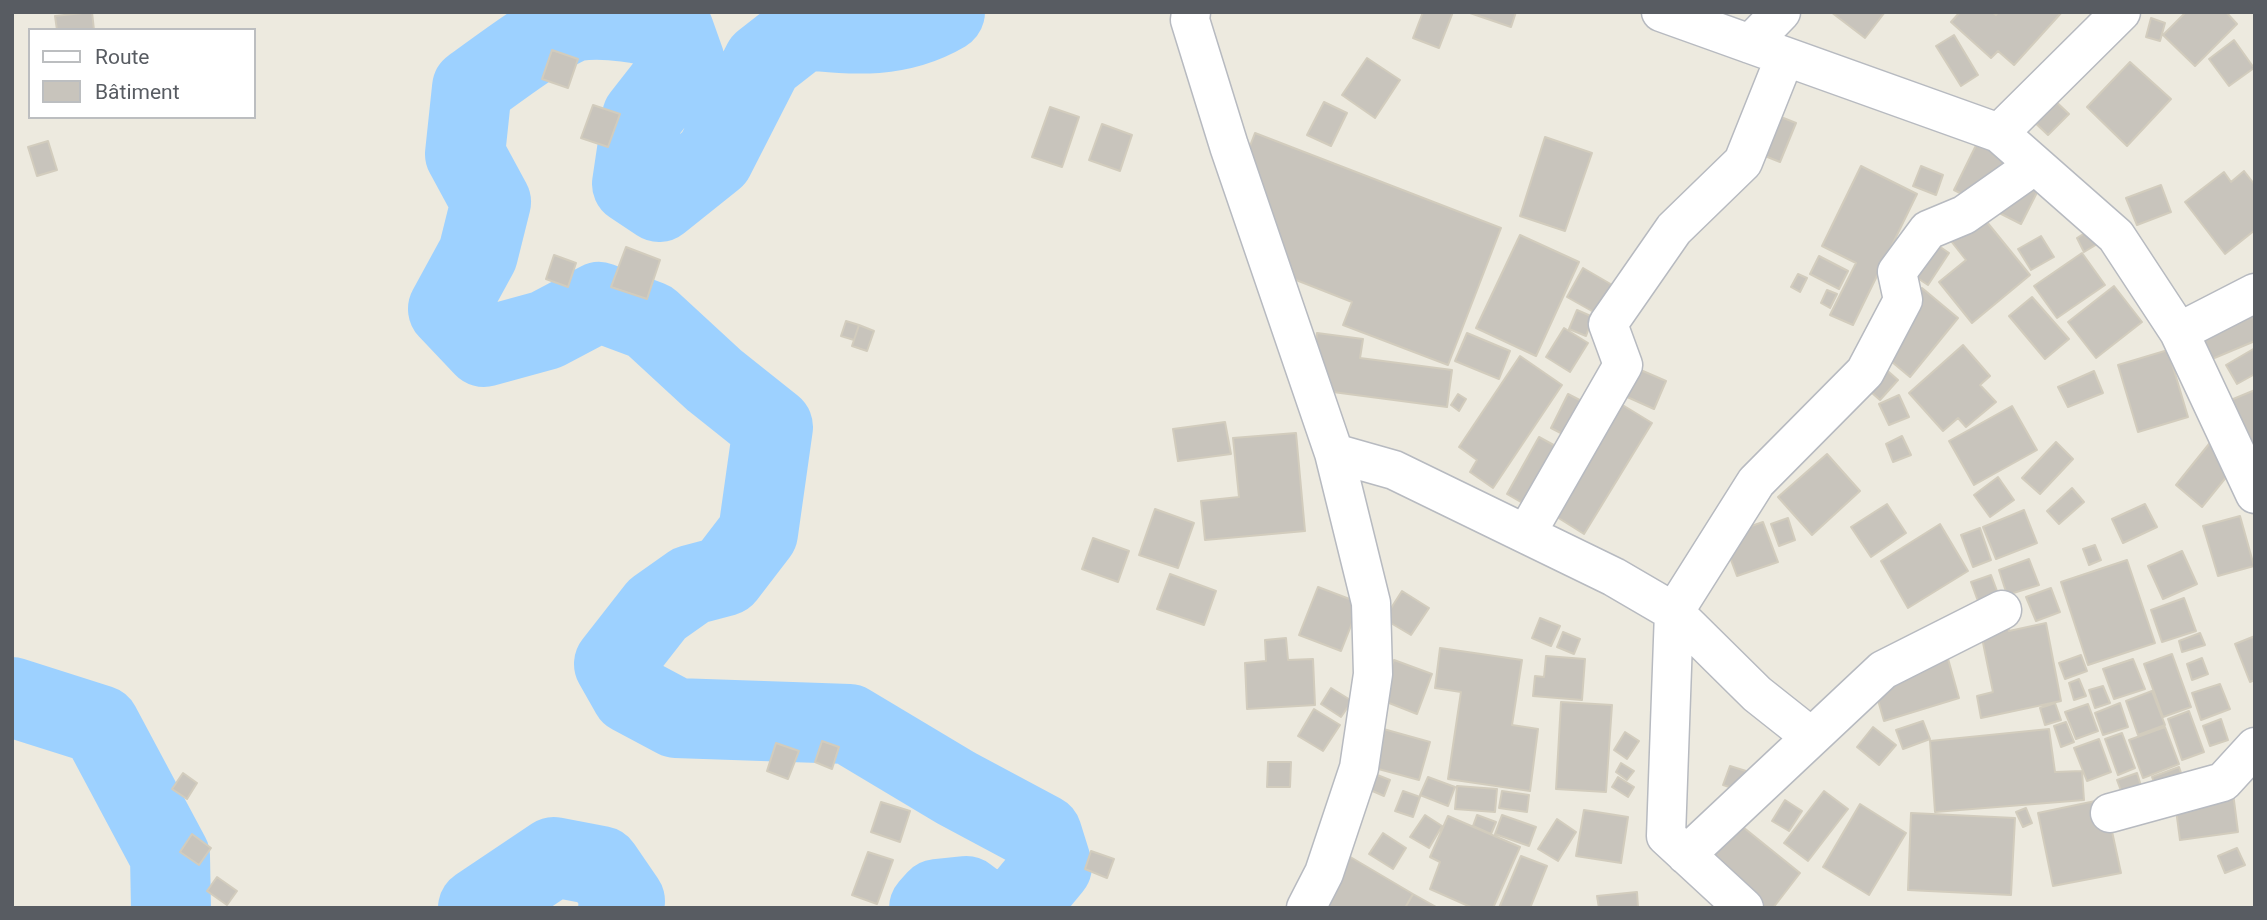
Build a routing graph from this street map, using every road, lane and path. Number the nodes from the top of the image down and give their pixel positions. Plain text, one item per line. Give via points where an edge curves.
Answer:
1 (1191, 12) edge
2 (1661, 12) edge
3 (1781, 12) edge
4 (2121, 12) edge
5 (1767, 50) junction
6 (1999, 134) junction
7 (2035, 165) junction
8 (2255, 293) edge
9 (2179, 332) junction
10 (1334, 453) junction
11 (2255, 495) edge
12 (1526, 534) junction
13 (2002, 610) dead end
14 (1674, 612) junction
15 (1810, 736) junction
16 (2255, 747) edge
17 (2110, 813) dead end
18 (1686, 855) junction
19 (1306, 908) edge
20 (1744, 908) edge

1 - 10 street via 1229,146
2 - 5 street
3 - 5 street
4 - 6 street
5 - 6 street
5 - 12 street via 1743,162 1674,229 1608,324 1623,365
6 - 7 street
7 - 9 street via 2116,236
7 - 14 street via 1964,215 1928,230 1897,272 1903,300 1865,372 1756,482
8 - 9 street
9 - 11 street
10 - 12 street via 1394,470
10 - 19 street via 1371,603 1373,674 1359,768 1324,873
12 - 14 street
13 - 15 street via 1883,670
14 - 15 street via 1757,694
14 - 18 street via 1666,836
15 - 18 street
16 - 17 street via 2223,782
18 - 20 street

